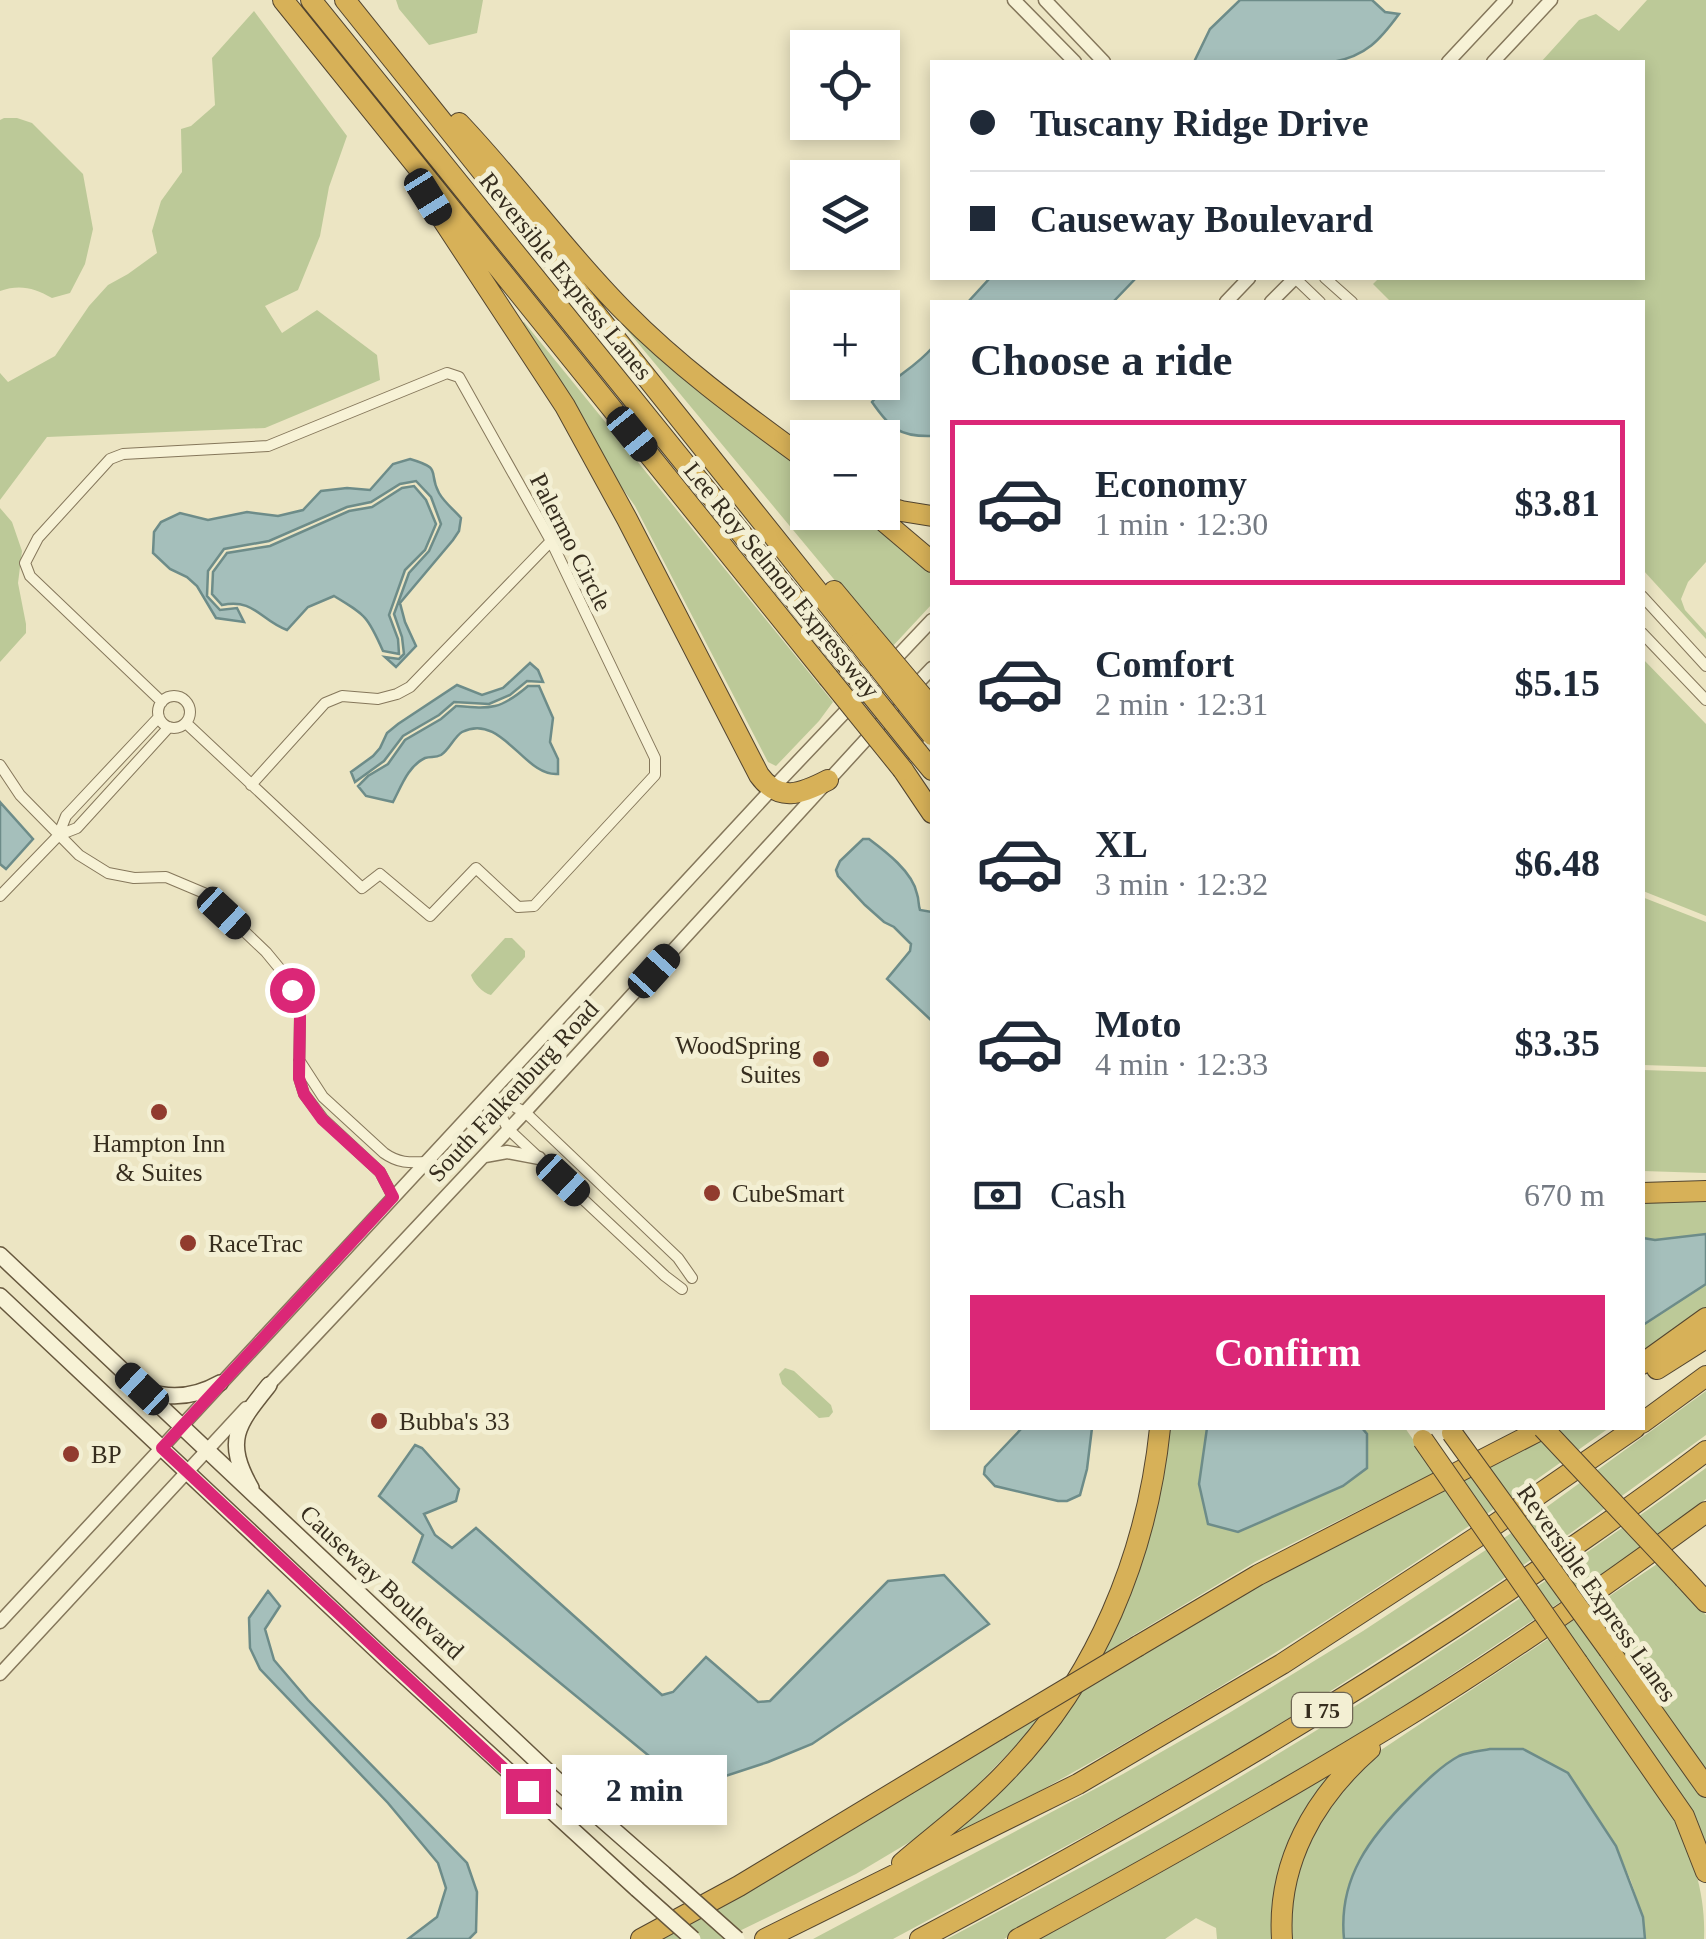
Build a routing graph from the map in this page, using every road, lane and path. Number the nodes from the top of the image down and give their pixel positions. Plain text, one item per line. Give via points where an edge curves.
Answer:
1 (282, 0) edge
2 (311, 0) edge
3 (345, 0) edge
4 (1014, 0) edge
5 (1045, 0) edge
6 (1506, 0) edge
7 (1550, 0) edge
8 (361, 20) junction
9 (1073, 60) edge
10 (1102, 60) edge
11 (1450, 60) edge
12 (1495, 60) edge
13 (387, 129) junction
14 (1247, 280) edge
15 (1293, 280) edge
16 (1297, 280) edge
17 (1327, 280) edge
18 (1228, 300) edge
19 (1274, 300) edge
20 (1318, 300) edge
21 (1350, 300) edge
22 (790, 448) edge
23 (900, 512) edge
24 (930, 516) edge
25 (894, 530) edge
26 (552, 540) junction
27 (930, 560) edge
28 (1645, 599) edge
29 (1657, 612) junction
30 (930, 622) edge
31 (1645, 626) edge
32 (1645, 633) edge
33 (854, 645) junction
34 (1706, 666) edge
35 (930, 670) edge
36 (1706, 700) edge
37 (162, 702) junction
38 (930, 706) edge
39 (159, 717) junction
40 (186, 724) junction
41 (169, 727) junction
42 (927, 748) edge
43 (0, 766) edge
44 (828, 780) junction
45 (251, 785) junction
46 (772, 790) junction
47 (930, 807) edge
48 (58, 836) junction
49 (0, 896) edge
50 (298, 1059) junction
51 (490, 1094) junction
52 (525, 1112) junction
53 (508, 1130) junction
54 (483, 1157) junction
55 (538, 1158) junction
56 (426, 1162) junction
57 (1706, 1191) edge
58 (1645, 1193) edge
59 (393, 1197) junction
60 (0, 1255) edge
61 (692, 1278) dead end
62 (682, 1289) dead end
63 (0, 1296) edge
64 (1706, 1318) edge
65 (1706, 1338) edge
66 (1645, 1362) edge
67 (1645, 1375) edge
68 (1706, 1376) edge
69 (220, 1383) junction
70 (268, 1385) junction
71 (142, 1389) junction
72 (1645, 1420) edge
73 (181, 1426) junction
74 (1160, 1430) edge
75 (1450, 1430) edge
76 (1539, 1430) edge
77 (1545, 1430) edge
78 (1632, 1430) edge
79 (1419, 1434) edge
80 (162, 1448) junction
81 (205, 1451) junction
82 (1706, 1451) edge
83 (186, 1472) junction
84 (262, 1504) junction
85 (1706, 1512) edge
86 (1706, 1602) edge
87 (0, 1622) edge
88 (0, 1674) edge
89 (1408, 1716) junction
90 (1706, 1787) edge
91 (1706, 1872) edge
92 (878, 1885) junction
93 (641, 1939) edge
94 (693, 1939) edge
95 (736, 1939) edge
96 (765, 1939) edge
97 (920, 1939) edge
98 (1018, 1939) edge
99 (1282, 1939) edge

1 - 13 highway, Lee Roy Selmon Expressway
2 - 33 highway, Reversible Express Lanes via 745,540
3 - 8 highway, Lee Roy Selmon Expressway
4 - 9 street
5 - 10 street
6 - 11 street
7 - 12 street
8 - 22 highway via 623,310
8 - 33 highway, Lee Roy Selmon Expressway
13 - 46 highway via 565,406
13 - 47 highway, Lee Roy Selmon Expressway, bridge
14 - 18 street
15 - 19 street
16 - 20 street
17 - 21 street
23 - 24 highway
25 - 27 highway
26 - 37 street, Palermo Circle via 459,378 448,373 268,446 110,459 38,538 25,563 30,576
26 - 45 street via 410,687 325,703
26 - 45 street, Palermo Circle via 655,758 656,775 534,906 518,907 476,868 430,916 380,874 362,888
28 - 29 street
29 - 31 street
29 - 34 street
30 - 46 street, South Falkenburg Road
32 - 36 street
33 - 38 highway, bridge
33 - 42 highway, bridge
35 - 44 street, South Falkenburg Road
37 - 39 street
37 - 40 street via 173,696 187,703
39 - 41 street
39 - 48 street via 66,816
40 - 41 street
40 - 45 street, Palermo Circle
41 - 48 street via 77,828
43 - 48 street
44 - 46 highway via 809,790
44 - 52 street, South Falkenburg Road
46 - 51 street, South Falkenburg Road
48 - 49 street
48 - 50 street via 108,873 166,877 204,893 266,952 292,990 300,1017
50 - 56 street via 323,1098 384,1153 406,1164
50 - 59 street via 312,1108 380,1172
51 - 52 street
51 - 53 street
51 - 56 street, South Falkenburg Road
52 - 53 street, South Falkenburg Road
52 - 61 street
53 - 54 street, South Falkenburg Road
53 - 55 street
54 - 55 street via 507,1152
54 - 70 street, South Falkenburg Road
55 - 62 street
56 - 59 street, South Falkenburg Road
57 - 58 highway
59 - 69 street, South Falkenburg Road
60 - 71 main road, Causeway Boulevard
63 - 80 main road
64 - 66 highway
65 - 67 highway
68 - 72 highway
69 - 71 main road via 181,1396
69 - 73 street, South Falkenburg Road
70 - 81 street, South Falkenburg Road
70 - 84 main road via 236,1442 238,1462
71 - 73 main road, Causeway Boulevard
73 - 80 street, South Falkenburg Road
73 - 81 main road, Causeway Boulevard
74 - 92 highway via 1134,1558 1087,1663 1006,1772
75 - 90 highway, Reversible Express Lanes, bridge
76 - 93 highway, bridge via 1258,1575
77 - 86 highway, bridge
78 - 92 highway, I 75 via 1282,1664 1078,1784
79 - 91 highway, bridge via 1684,1816
80 - 83 main road
80 - 87 street, South Falkenburg Road
81 - 83 street, South Falkenburg Road
81 - 84 main road, Causeway Boulevard
82 - 97 highway, I 75 via 1532,1575 1319,1712
83 - 88 street, South Falkenburg Road
83 - 94 main road, bridge
84 - 95 main road, Causeway Boulevard, bridge
85 - 89 highway
89 - 98 highway
89 - 99 highway via 1342,1775 1304,1829 1286,1884
92 - 96 highway, I 75

